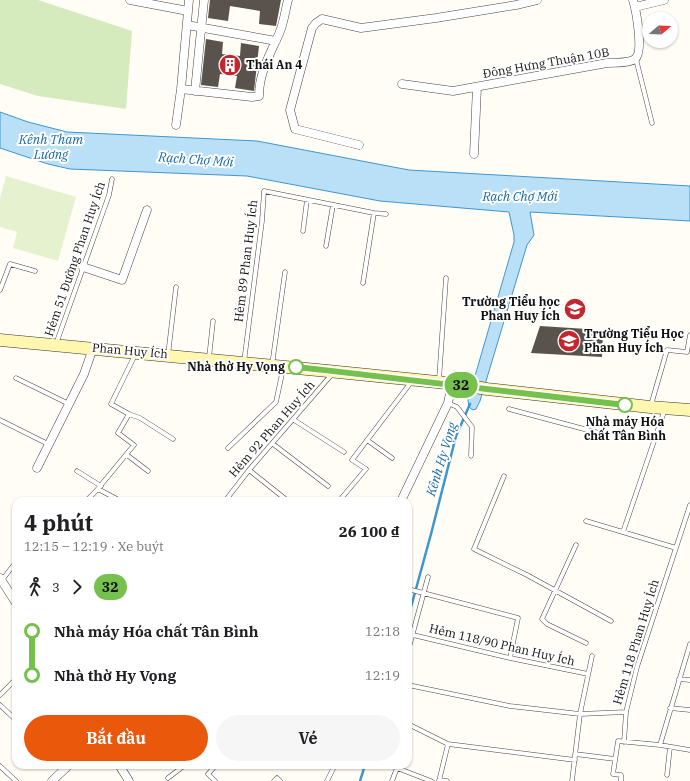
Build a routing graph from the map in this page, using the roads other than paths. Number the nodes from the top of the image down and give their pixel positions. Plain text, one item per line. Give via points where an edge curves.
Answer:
1 (130, 0) edge
2 (189, 0) edge
3 (204, 0) edge
4 (288, 0) edge
5 (537, 0) edge
6 (664, 0) edge
7 (634, 3) edge
8 (188, 12) junction
9 (187, 25) junction
10 (201, 27) junction
11 (276, 41) junction
12 (636, 59) junction
13 (402, 84) dead end
14 (476, 88) junction
15 (181, 89) junction
16 (195, 90) junction
17 (652, 123) dead end
18 (176, 125) dead end
19 (358, 145) dead end
20 (474, 154) dead end
21 (112, 179) dead end
22 (307, 200) junction
23 (333, 205) junction
24 (147, 210) dead end
25 (374, 213) junction
26 (386, 214) dead end
27 (303, 231) dead end
28 (326, 246) dead end
29 (84, 267) junction
30 (35, 272) dead end
31 (285, 272) dead end
32 (446, 278) dead end
33 (364, 283) dead end
34 (176, 287) dead end
35 (0, 290) edge
36 (213, 321) dead end
37 (690, 335) edge
38 (0, 340) edge
39 (56, 345) junction
40 (93, 348) junction
41 (137, 352) junction
42 (168, 355) junction
43 (209, 359) junction
44 (244, 362) junction
45 (278, 366) junction
46 (334, 371) junction
47 (16, 378) dead end
48 (413, 380) junction
49 (439, 382) junction
50 (455, 384) junction
51 (448, 403) junction
52 (69, 404) junction
53 (650, 407) junction
54 (666, 408) junction
55 (509, 410) dead end
56 (690, 410) edge
57 (129, 414) junction
58 (0, 420) edge
59 (294, 420) junction
60 (599, 433) dead end
61 (172, 439) dead end
62 (368, 440) junction
63 (272, 444) junction
64 (49, 445) junction
65 (228, 448) dead end
66 (344, 452) dead end
67 (127, 454) junction
68 (471, 456) dead end
69 (392, 458) dead end
70 (37, 468) dead end
71 (249, 470) junction
72 (77, 471) dead end
73 (148, 472) dead end
74 (504, 476) dead end
75 (328, 486) dead end
76 (99, 487) junction
77 (90, 497) edge
78 (113, 497) edge
79 (228, 497) edge
80 (283, 497) edge
81 (342, 497) edge
82 (403, 497) edge
83 (690, 505) edge
84 (586, 521) dead end
85 (623, 532) junction
86 (576, 545) dead end
87 (676, 548) junction
88 (12, 567) edge
89 (428, 577) dead end
90 (1, 579) edge
91 (412, 590) edge
92 (556, 591) junction
93 (12, 594) edge
94 (423, 594) junction
95 (611, 621) dead end
96 (413, 635) junction
97 (412, 638) edge
98 (586, 643) dead end
99 (690, 644) edge
100 (592, 656) dead end
101 (510, 658) junction
102 (588, 674) junction
103 (679, 679) junction
104 (690, 680) edge
105 (12, 683) edge
106 (412, 686) edge
107 (0, 695) edge
108 (0, 705) edge
109 (670, 708) junction
110 (690, 710) edge
111 (626, 712) junction
112 (580, 714) junction
113 (12, 716) edge
114 (412, 726) edge
115 (624, 742) junction
116 (448, 744) junction
117 (660, 745) junction
118 (670, 746) junction
119 (690, 750) edge
120 (575, 754) junction
121 (615, 759) junction
122 (575, 760) junction
123 (0, 766) edge
124 (64, 769) edge
125 (122, 769) edge
126 (180, 769) edge
127 (212, 769) edge
128 (333, 769) edge
129 (397, 769) edge
130 (400, 769) edge
131 (667, 775) dead end
132 (168, 778) dead end
133 (54, 780) edge
134 (439, 780) edge
135 (16, 781) edge
136 (129, 781) edge
137 (215, 781) edge
138 (274, 781) edge
139 (280, 781) edge
140 (327, 781) edge
141 (392, 781) edge
142 (431, 781) edge
143 (447, 781) edge
144 (572, 781) edge
145 (621, 781) edge

1 - 8 street
2 - 8 street
3 - 10 street
4 - 11 street
5 - 19 street via 361,28 322,19 316,23 312,28 290,110 295,129
6 - 7 street
7 - 12 street via 639,43
8 - 9 street
9 - 10 street
9 - 15 street
10 - 11 street
10 - 16 street
11 - 16 street via 262,76 259,96
12 - 14 street, Đông Hưng Thuận 10B
12 - 17 lane
13 - 14 street, Đông Hưng Thuận 10B via 453,91
14 - 20 street
15 - 16 street
15 - 18 street
21 - 29 lane, Hẻm 51 Đường Phan Huy Ích via 110,194
22 - 23 lane, Hẻm 89 Phan Huy Ích
22 - 27 lane
22 - 44 lane, Hẻm 89 Phan Huy Ích via 264,191
23 - 25 lane, Hẻm 89 Phan Huy Ích
23 - 28 lane
24 - 29 street via 122,280
25 - 26 lane, Hẻm 89 Phan Huy Ích
25 - 33 lane
29 - 39 lane, Hẻm 51 Đường Phan Huy Ích
30 - 35 lane via 10,264
31 - 45 lane
32 - 49 lane
34 - 42 lane
36 - 43 lane
37 - 53 lane via 686,352 667,350
38 - 39 main road, Phan Huy Ích
39 - 40 main road, Phan Huy Ích
40 - 41 main road, Phan Huy Ích
40 - 52 street
41 - 42 main road, Phan Huy Ích
41 - 57 lane via 111,404
42 - 43 main road, Phan Huy Ích
43 - 44 main road, Phan Huy Ích
44 - 45 main road, Phan Huy Ích
45 - 46 main road, Phan Huy Ích
45 - 65 lane via 276,402
46 - 48 main road, Phan Huy Ích
46 - 59 lane, Hẻm 92 Phan Huy Ích
47 - 52 lane
48 - 49 main road, Phan Huy Ích
48 - 62 lane
49 - 50 main road, Phan Huy Ích
50 - 51 street
50 - 53 main road, Phan Huy Ích
51 - 68 lane via 457,407 472,427
51 - 82 street
52 - 64 street
53 - 54 main road, Phan Huy Ích
54 - 56 main road, Phan Huy Ích
54 - 85 lane
55 - 60 lane
57 - 61 lane via 140,418
57 - 67 lane via 118,433 134,445
58 - 64 lane
59 - 63 lane, Hẻm 92 Phan Huy Ích
59 - 66 lane
62 - 69 lane
62 - 81 lane via 352,460 366,469
63 - 71 lane, Hẻm 92 Phan Huy Ích
63 - 75 lane
64 - 70 street
67 - 73 lane
67 - 76 lane
71 - 79 lane, Hẻm 92 Phan Huy Ích
71 - 80 lane
72 - 76 lane
74 - 92 lane via 474,549
76 - 77 lane
76 - 78 lane
83 - 87 lane, Hẻm 118 Phan Huy Ích
84 - 85 lane
85 - 87 lane
86 - 92 lane
87 - 111 lane, Hẻm 118 Phan Huy Ích via 637,667
88 - 90 lane
89 - 94 lane
90 - 93 street
91 - 94 lane
92 - 95 lane
92 - 98 lane via 542,619
94 - 96 lane
94 - 101 lane via 518,618
96 - 97 lane
96 - 101 lane, Hẻm 118/90 Phan Huy Ích
99 - 103 lane
100 - 102 lane, Hẻm 118/90 Phan Huy Ích
101 - 102 lane, Hẻm 118/90 Phan Huy Ích
102 - 112 lane, Hẻm 118/90 Phan Huy Ích
103 - 104 lane
103 - 109 lane
105 - 107 lane
106 - 112 lane, Hẻm 118 Phan Huy Ích via 510,706
108 - 113 lane
109 - 110 lane
109 - 117 lane
111 - 112 lane, Hẻm 118 Phan Huy Ích
111 - 115 lane
112 - 120 lane, Hẻm 118/90 Phan Huy Ích
114 - 116 lane
115 - 117 lane
115 - 121 lane via 618,741
116 - 122 lane
116 - 134 lane
117 - 118 lane
118 - 119 lane
118 - 131 lane
120 - 121 lane
120 - 122 lane, Hẻm 118/90 Phan Huy Ích
121 - 145 lane via 612,774 621,775
122 - 144 lane, Hẻm 118/90 Phan Huy Ích
123 - 135 lane
124 - 133 street
125 - 136 street
126 - 132 lane
127 - 137 lane via 208,774
128 - 140 lane
129 - 141 lane
130 - 142 lane
134 - 143 lane
138 - 139 lane via 277,778

